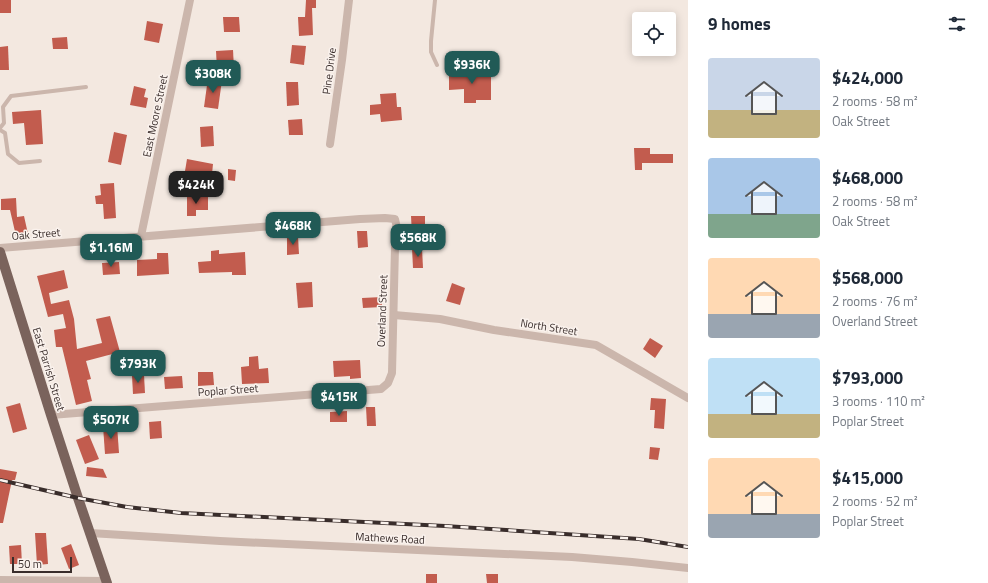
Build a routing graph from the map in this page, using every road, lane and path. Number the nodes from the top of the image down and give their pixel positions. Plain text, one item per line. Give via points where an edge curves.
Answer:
1 (190, 0) edge
2 (349, 0) edge
3 (435, 0) edge
4 (437, 65) dead end
5 (86, 87) dead end
6 (0, 129) edge
7 (330, 144) dead end
8 (40, 161) dead end
9 (360, 219) joint
10 (142, 236) junction
11 (0, 248) edge
12 (0, 252) edge
13 (394, 315) junction
14 (392, 367) joint
15 (688, 398) edge
16 (51, 415) junction
17 (90, 533) junction
18 (688, 568) edge
19 (0, 580) edge
20 (107, 582) edge

1 - 10 street, East Moore Street
2 - 7 street, Pine Drive
3 - 4 lane via 431,52
5 - 6 lane via 12,96 3,107 4,123
6 - 8 lane via 6,133 8,154 13,159 19,163
9 - 10 street, Oak Street
9 - 13 street, Overland Street via 395,219 397,228
10 - 11 street, Oak Street
12 - 16 main road, East Parrish Street
13 - 14 street, Overland Street
13 - 15 street, North Street via 596,345
14 - 16 street, Poplar Street via 388,383 381,389
16 - 17 main road, East Parrish Street
17 - 18 street, Mathews Road via 572,557
17 - 20 main road, East Parrish Street
19 - 20 street

